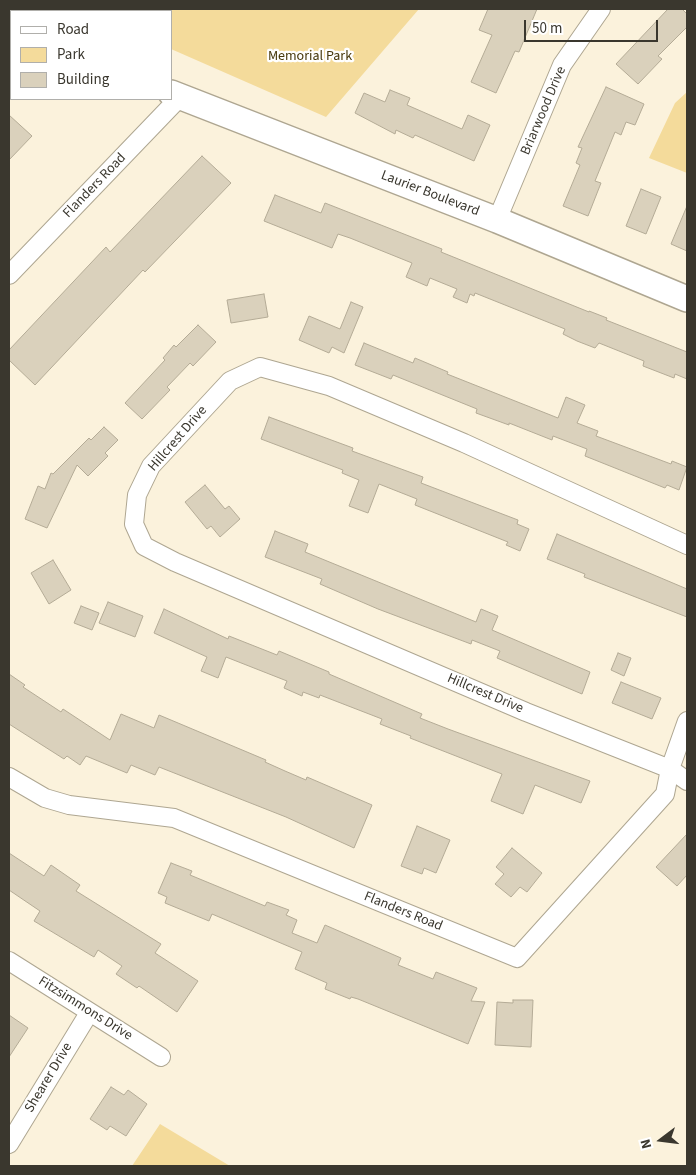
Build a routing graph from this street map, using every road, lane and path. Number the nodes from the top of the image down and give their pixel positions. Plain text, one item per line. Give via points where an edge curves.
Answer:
1 (601, 9) edge
2 (176, 95) edge
3 (171, 100) edge
4 (498, 220) junction
5 (9, 275) edge
6 (687, 298) edge
7 (687, 545) edge
8 (687, 721) edge
9 (670, 769) junction
10 (9, 777) edge
11 (687, 781) edge
12 (9, 961) edge
13 (89, 1013) junction
14 (162, 1057) dead end
15 (9, 1144) edge

1 - 4 street, Briarwood Drive via 562,65
2 - 4 street, Laurier Boulevard
3 - 5 street, Flanders Road
4 - 6 street, Laurier Boulevard
7 - 9 street, Hillcrest Drive via 464,443 329,386 260,367 230,381 151,466 137,495 134,524 144,546 176,562
8 - 9 street, Flanders Road
9 - 10 street, Flanders Road via 665,794 517,958 174,818 69,805 44,798
9 - 11 street, Hillcrest Drive
12 - 13 street, Fitzsimmons Drive
13 - 14 street, Fitzsimmons Drive
13 - 15 street, Shearer Drive

